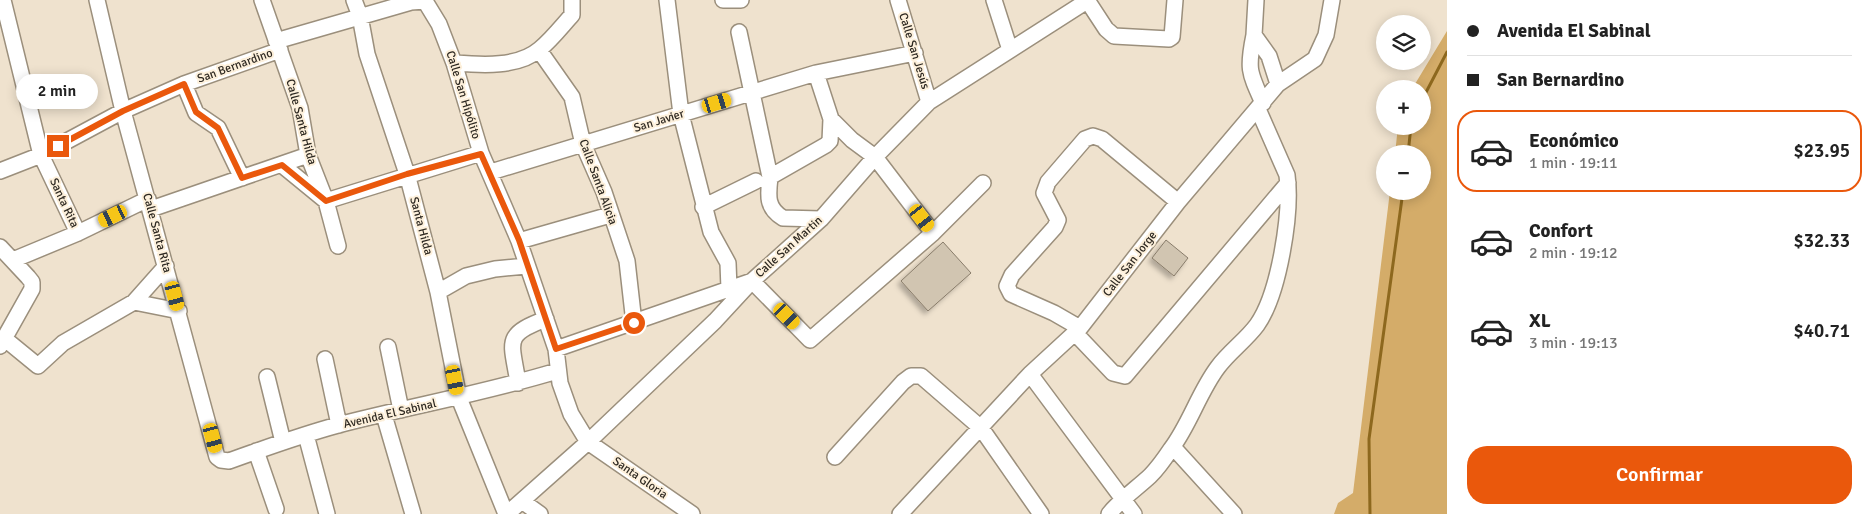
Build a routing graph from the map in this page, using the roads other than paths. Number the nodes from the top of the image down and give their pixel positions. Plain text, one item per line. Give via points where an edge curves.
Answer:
1 (3, 0) edge
2 (97, 0) edge
3 (262, 0) edge
4 (354, 0) edge
5 (572, 0) edge
6 (667, 0) edge
7 (723, 0) edge
8 (741, 0) edge
9 (898, 0) edge
10 (994, 0) edge
11 (1087, 0) edge
12 (1175, 0) edge
13 (1256, 0) edge
14 (1332, 0) edge
15 (416, 1) edge
16 (360, 16) junction
17 (739, 32) dead end
18 (1254, 35) junction
19 (278, 45) junction
20 (539, 50) junction
21 (1010, 50) junction
22 (915, 53) junction
23 (454, 63) junction
24 (816, 73) junction
25 (184, 84) junction
26 (1278, 84) junction
27 (753, 92) junction
28 (929, 102) junction
29 (1260, 106) junction
30 (123, 111) junction
31 (681, 114) junction
32 (831, 119) junction
33 (583, 144) junction
34 (481, 154) junction
35 (41, 155) junction
36 (308, 155) junction
37 (875, 157) junction
38 (282, 165) junction
39 (0, 171) edge
40 (491, 172) junction
41 (407, 174) junction
42 (242, 178) junction
43 (763, 179) junction
44 (982, 183) dead end
45 (1288, 183) junction
46 (326, 201) junction
47 (1178, 202) junction
48 (149, 204) junction
49 (704, 207) junction
50 (610, 215) junction
51 (821, 219) junction
52 (78, 233) junction
53 (933, 233) junction
54 (519, 240) junction
55 (338, 246) dead end
56 (0, 247) edge
57 (13, 260) junction
58 (166, 266) junction
59 (526, 266) junction
60 (752, 281) junction
61 (729, 289) junction
62 (438, 292) junction
63 (709, 296) junction
64 (134, 302) junction
65 (179, 310) junction
66 (546, 319) junction
67 (715, 320) junction
68 (634, 323) junction
69 (1078, 331) junction
70 (2, 343) edge
71 (388, 347) dead end
72 (556, 349) junction
73 (325, 359) dead end
74 (557, 371) junction
75 (1030, 374) junction
76 (267, 377) dead end
77 (518, 383) junction
78 (459, 398) junction
79 (401, 410) junction
80 (384, 415) junction
81 (339, 425) junction
82 (981, 428) junction
83 (306, 435) junction
84 (283, 442) junction
85 (588, 442) junction
86 (1173, 447) junction
87 (256, 451) junction
88 (835, 457) dead end
89 (224, 461) joint
90 (1121, 499) junction
91 (522, 501) junction
92 (276, 509) dead end
93 (327, 514) edge
94 (413, 514) edge
95 (506, 514) edge
96 (540, 514) edge
97 (692, 514) edge
98 (900, 514) edge
99 (1041, 514) edge
100 (1108, 514) edge
101 (1134, 514) edge
102 (1234, 514) edge

1 - 35 street, Santa Rita
2 - 30 street, Calle Santa Rita
3 - 19 street, Calle Santa Hilda
4 - 16 street, Santa Hilda
5 - 20 street via 572,14
6 - 31 street
7 - 8 street
9 - 22 street, Calle San Jesús
10 - 21 street
11 - 12 street via 1106,30 1114,36 1169,39 1172,37
11 - 21 street, Calle San Martin
13 - 18 street
14 - 26 street, Calle San Jorge via 1326,35 1315,59
15 - 16 street, San Bernardino
15 - 23 street, Calle San Hipólito via 439,24
16 - 19 street, San Bernardino
16 - 41 street, Santa Hilda via 367,54
17 - 27 street
18 - 26 street via 1269,56
18 - 29 street via 1250,72
19 - 25 street, San Bernardino
19 - 36 street, Calle Santa Hilda via 300,108
20 - 23 street via 490,66
20 - 33 street, Calle Santa Alicia via 572,97
21 - 28 street, Calle San Martin
22 - 24 street, San Javier
22 - 28 street, Calle San Jesús
23 - 34 street, Calle San Hipólito
24 - 27 street, San Javier
24 - 32 street
25 - 30 street, San Bernardino
25 - 42 street via 196,112 218,128
26 - 29 street, Calle San Jorge
27 - 31 street, San Javier
27 - 43 street via 767,160
28 - 37 street, Calle San Martin
29 - 45 street
29 - 47 street, Calle San Jorge
30 - 35 street, San Bernardino
30 - 48 street, Calle Santa Rita
31 - 33 street, San Javier
31 - 49 street
32 - 37 street
32 - 43 street via 830,141 826,145
33 - 40 street, San Javier
33 - 50 street, Calle Santa Alicia via 604,192
34 - 40 street, Calle San Hipólito
34 - 41 street
35 - 39 street, San Bernardino
35 - 52 street, Santa Rita
36 - 38 street
36 - 46 street, Calle Santa Hilda
37 - 51 street, Calle San Martin
37 - 53 street
38 - 42 street
38 - 46 street
40 - 54 street, Calle San Hipólito
41 - 46 street
41 - 62 street, Santa Hilda
42 - 48 street
43 - 49 street
43 - 51 street via 776,214 783,218
44 - 53 street
45 - 69 street via 1125,376 1113,373
45 - 86 street via 1288,207 1276,281 1267,308 1256,326 1217,368
46 - 55 street, Calle Santa Hilda
47 - 69 street, Calle San Jorge
47 - 69 street via 1102,139 1092,136 1048,182 1044,193 1058,220 1012,275 1007,286 1011,294 1054,313
48 - 52 street
48 - 58 street, Calle Santa Rita
49 - 61 street via 713,238 728,263
50 - 54 street
50 - 68 street, Calle Santa Alicia via 628,261
51 - 60 street, Calle San Martin
52 - 57 street
53 - 60 street via 810,340
54 - 59 street, Calle San Hipólito
56 - 57 street
57 - 70 street via 32,282 32,289
58 - 64 street
58 - 65 street, Calle Santa Rita
59 - 62 street via 496,268 466,276
59 - 66 street, Calle San Hipólito
60 - 61 street
60 - 67 street, Calle San Martin
61 - 63 street
62 - 78 street, Santa Hilda
63 - 67 street
63 - 68 street
64 - 65 street
64 - 70 street via 63,343 38,366
65 - 89 street, Calle Santa Rita via 218,457
66 - 72 street, Calle San Hipólito
66 - 77 street via 523,328 514,337 512,345
67 - 85 street, Calle San Martin
68 - 72 street
69 - 75 street, Calle San Jorge
71 - 79 street
72 - 74 street, Calle San Hipólito
73 - 81 street
74 - 77 street, Avenida El Sabinal
74 - 85 street, Calle San Hipólito via 571,414
75 - 82 street, Calle San Jorge
75 - 90 street
76 - 84 street
77 - 78 street, Avenida El Sabinal
78 - 79 street, Avenida El Sabinal
78 - 95 street, Santa Hilda
79 - 80 street, Avenida El Sabinal
80 - 81 street, Avenida El Sabinal
80 - 94 street
81 - 83 street, Avenida El Sabinal
82 - 88 street via 921,376 912,376
82 - 98 street, Calle San Jorge
82 - 99 street
83 - 84 street, Avenida El Sabinal
83 - 93 street
84 - 87 street, Avenida El Sabinal
85 - 91 street, Calle San Martin
85 - 97 street, Santa Gloria
86 - 90 street via 1152,474
86 - 102 street
87 - 89 street, Avenida El Sabinal
87 - 92 street
90 - 100 street
90 - 101 street
91 - 95 street, Calle San Martin
91 - 96 street

